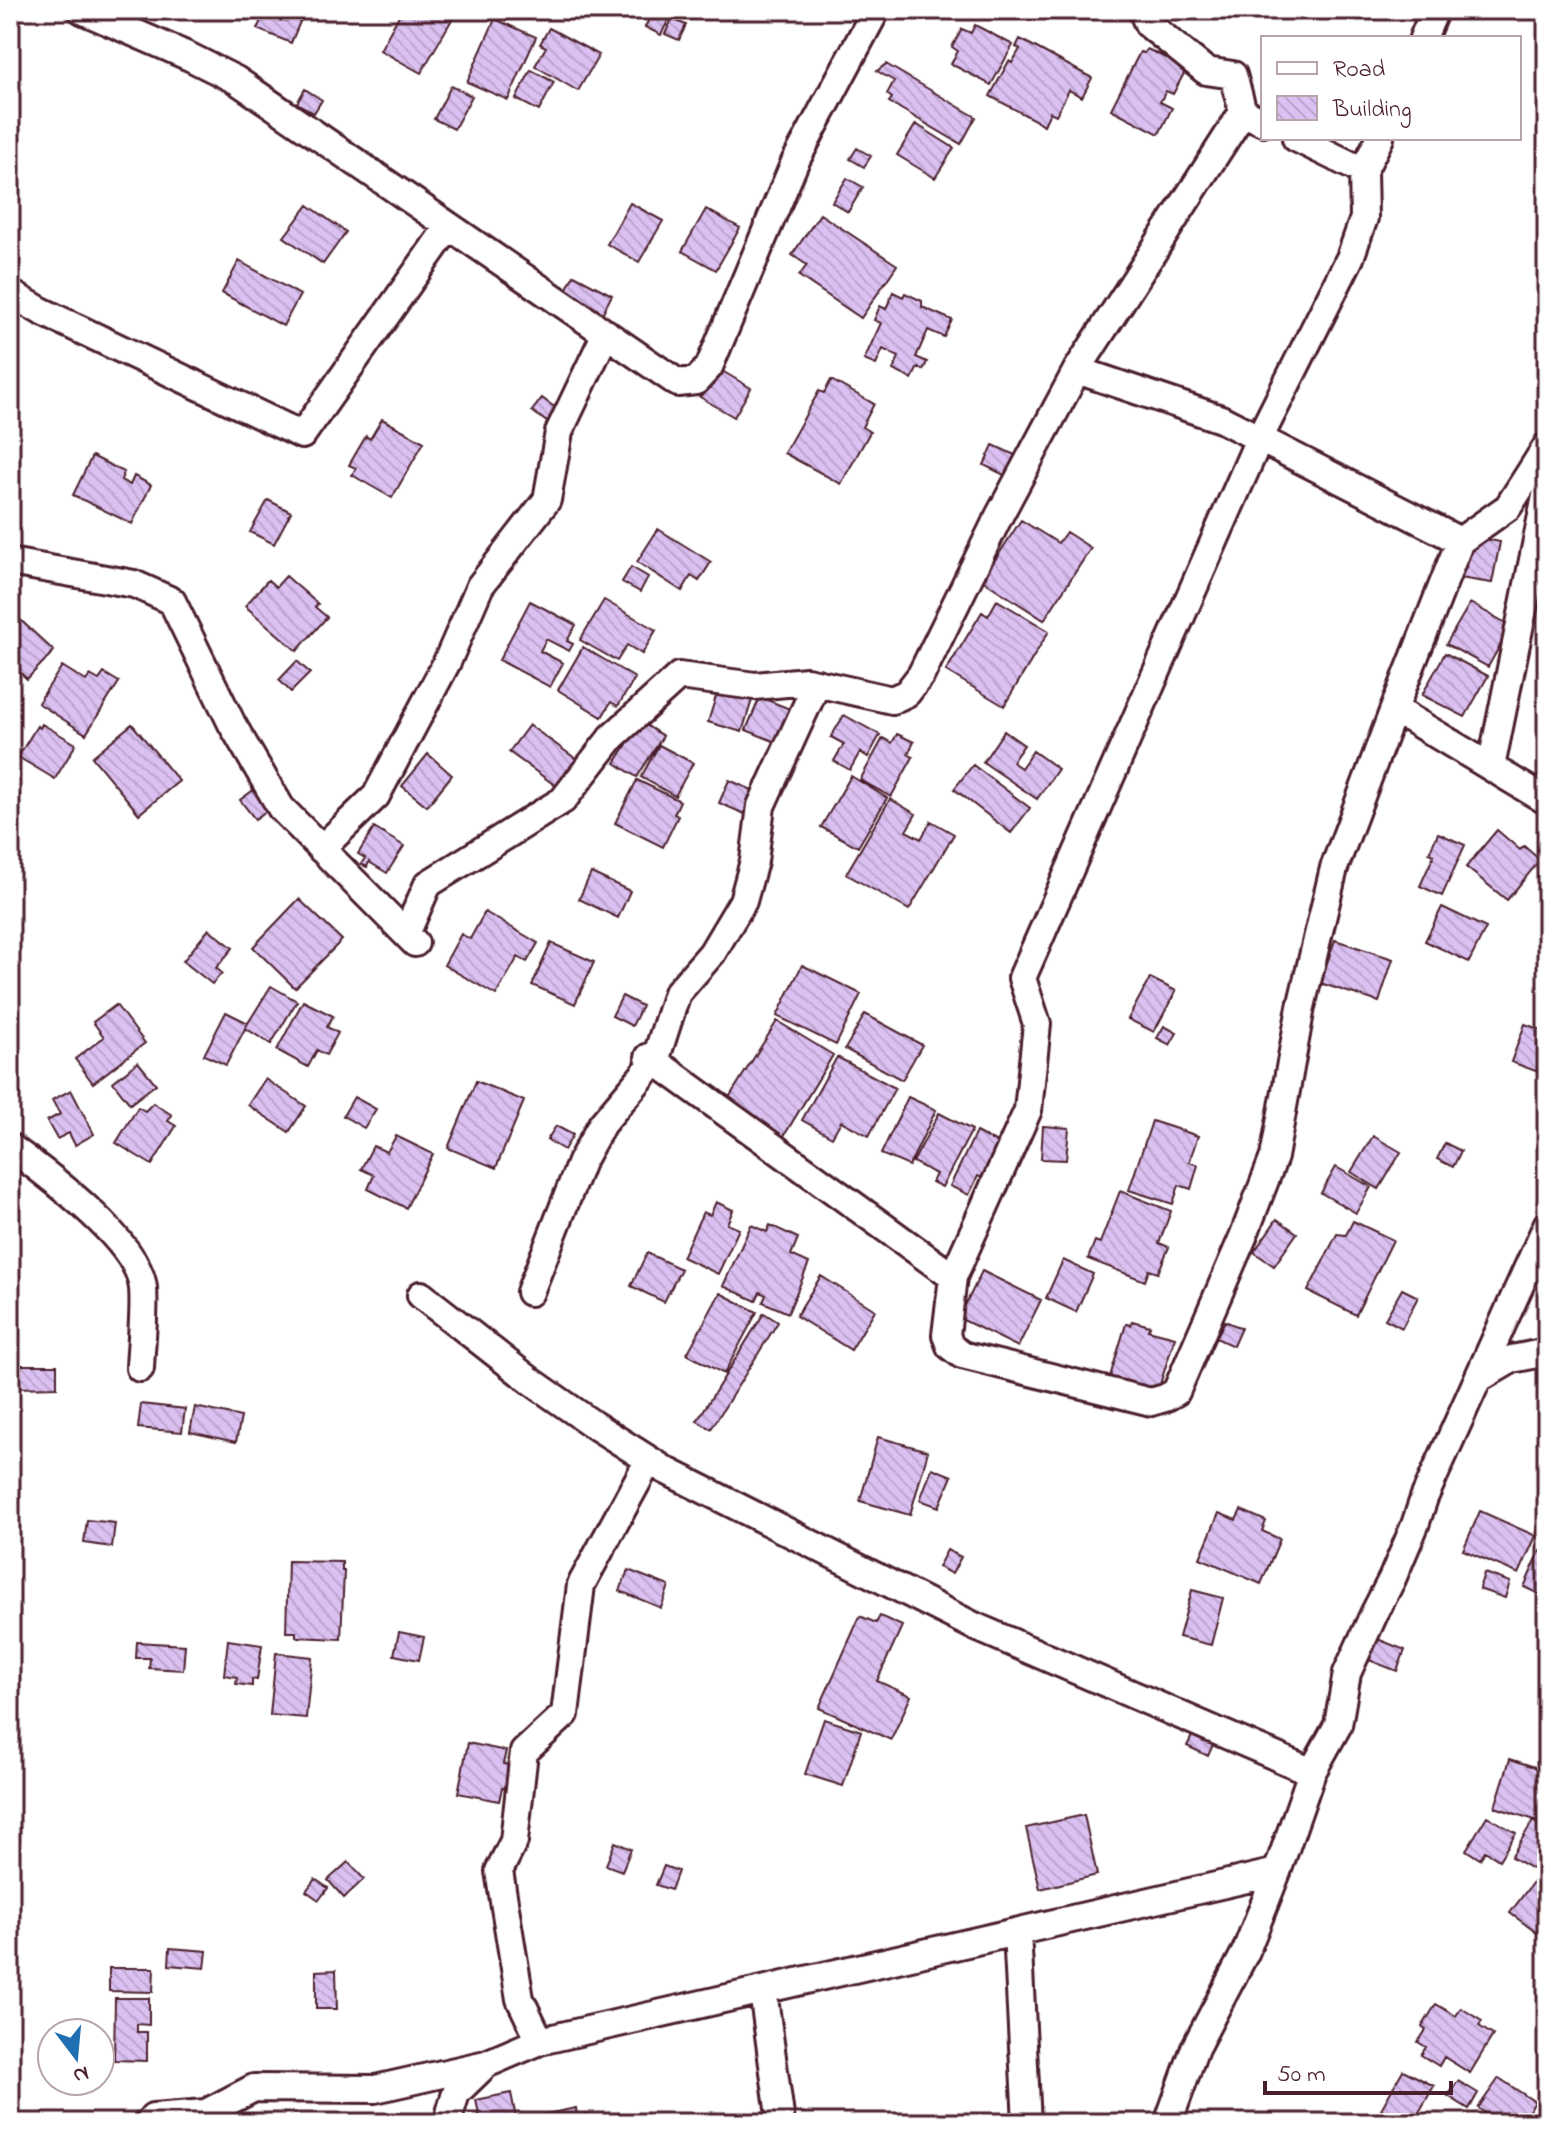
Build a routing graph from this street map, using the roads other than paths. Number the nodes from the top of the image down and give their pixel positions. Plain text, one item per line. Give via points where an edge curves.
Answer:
1 (82, 10) edge
2 (876, 10) edge
3 (1142, 10) edge
4 (1435, 10) edge
5 (136, 22) edge
6 (1424, 36) edge
7 (1253, 117) edge
8 (1300, 140) edge
9 (1379, 140) edge
10 (1363, 171) junction
11 (449, 226) junction
12 (10, 293) edge
13 (606, 333) junction
14 (1077, 370) junction
15 (1260, 437) junction
16 (1547, 446) edge
17 (1547, 491) edge
18 (1460, 541) junction
19 (10, 562) edge
20 (817, 683) junction
21 (1394, 709) junction
22 (1491, 767) junction
23 (1547, 801) edge
24 (321, 849) junction
25 (652, 1059) junction
26 (10, 1147) edge
27 (1547, 1225) edge
28 (953, 1277) junction
29 (530, 1292) dead end
30 (421, 1295) dead end
31 (1547, 1352) edge
32 (140, 1368) dead end
33 (1478, 1379) junction
34 (649, 1460) junction
35 (1312, 1772) junction
36 (1277, 1872) junction
37 (1017, 1932) junction
38 (763, 1991) junction
39 (540, 2041) junction
40 (486, 2064) junction
41 (148, 2123) edge
42 (447, 2123) edge
43 (781, 2123) edge
44 (1027, 2123) edge
45 (1168, 2123) edge

1 - 5 street
2 - 13 street via 795,162 709,367 696,381 678,383
3 - 7 street via 1148,24 1206,71 1233,75
4 - 6 street
5 - 11 street via 236,80
7 - 14 street
8 - 10 street
9 - 10 street
10 - 15 street via 1364,218 1350,258
11 - 12 street via 302,435
11 - 13 street
13 - 24 street via 559,432 547,500 480,586 447,662 376,796
14 - 15 street
14 - 20 street via 921,675 907,693 892,700
15 - 18 street
15 - 28 street via 1022,978 1037,1024 1028,1110
16 - 18 street via 1508,507
17 - 22 street
18 - 21 street
19 - 24 street via 134,584 172,601 232,724 281,808
20 - 24 street via 755,686 679,676 612,737 563,800 428,884 411,939
20 - 25 street via 761,806 743,901 712,953 677,993
21 - 22 street
21 - 28 street via 1334,868 1301,1007 1274,1157 1176,1392 1151,1402 962,1355 946,1335
22 - 23 street
25 - 28 street
25 - 29 street via 602,1124 581,1162
26 - 32 street via 106,1226 134,1259 143,1286
27 - 33 street
30 - 34 street via 531,1381
31 - 33 street via 1512,1359
33 - 35 street via 1347,1673 1338,1725
34 - 35 street via 974,1626
34 - 39 street via 581,1585 565,1714 524,1752 514,1841 499,1871 520,1999
35 - 36 street
36 - 37 street
36 - 45 street via 1246,1951 1195,2048
37 - 38 street
37 - 44 street
38 - 39 street
38 - 43 street
39 - 40 street
40 - 41 street via 375,2089 254,2088 206,2113 153,2117
40 - 42 street via 456,2093

